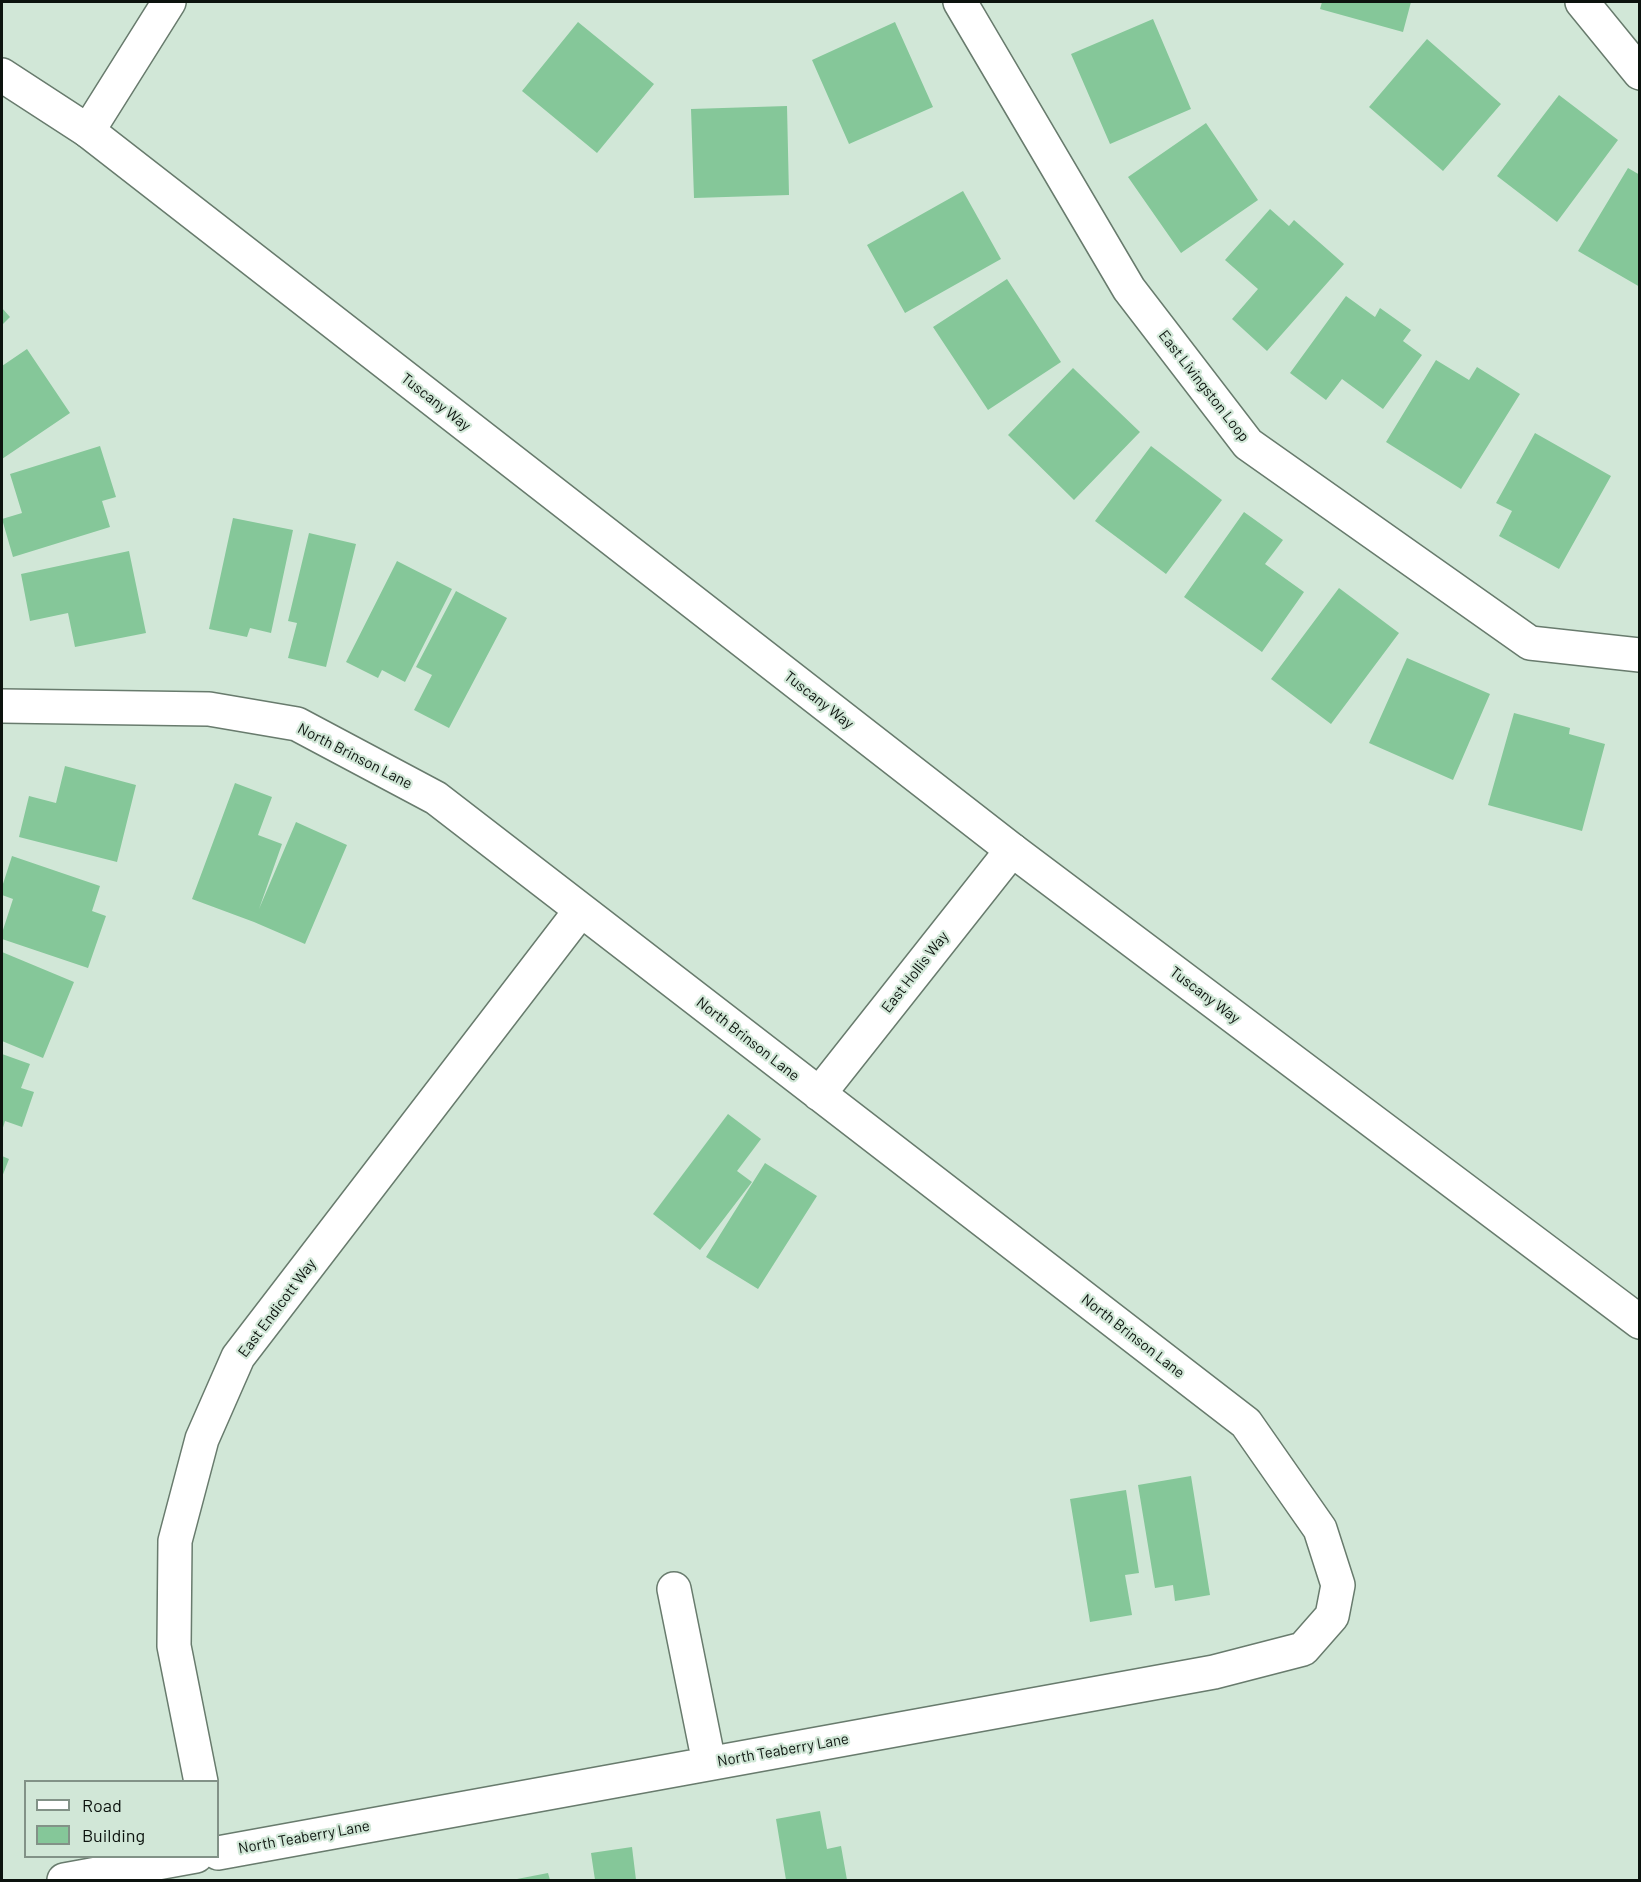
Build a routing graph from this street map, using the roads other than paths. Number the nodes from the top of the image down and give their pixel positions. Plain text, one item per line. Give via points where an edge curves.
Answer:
1 (169, 2) edge
2 (960, 2) edge
3 (1582, 2) edge
4 (1640, 73) edge
5 (2, 75) edge
6 (88, 131) junction
7 (1640, 655) edge
8 (2, 706) edge
9 (1012, 850) junction
10 (581, 910) junction
11 (819, 1094) junction
12 (1640, 1322) edge
13 (674, 1589) dead end
14 (1332, 1616) joint
15 (709, 1763) junction
16 (201, 1780) edge
17 (219, 1852) edge
18 (190, 1858) edge
19 (64, 1881) edge

1 - 6 street
2 - 7 street, East Livingston Loop via 1129,289 1248,444 1530,643
3 - 4 street
5 - 6 street, Tuscany Way
6 - 9 street, Tuscany Way
8 - 10 street, North Brinson Lane via 209,709 297,724 436,798
9 - 11 street, East Hollis Way
9 - 12 street, Tuscany Way
10 - 11 street, North Brinson Lane
10 - 16 street, East Endicott Way via 238,1357 202,1439 175,1541 174,1646
11 - 14 street, North Brinson Lane via 1246,1423 1320,1529 1338,1585
13 - 15 street
14 - 15 street, North Teaberry Lane via 1303,1649 1214,1672
15 - 17 street, North Teaberry Lane
18 - 19 street

